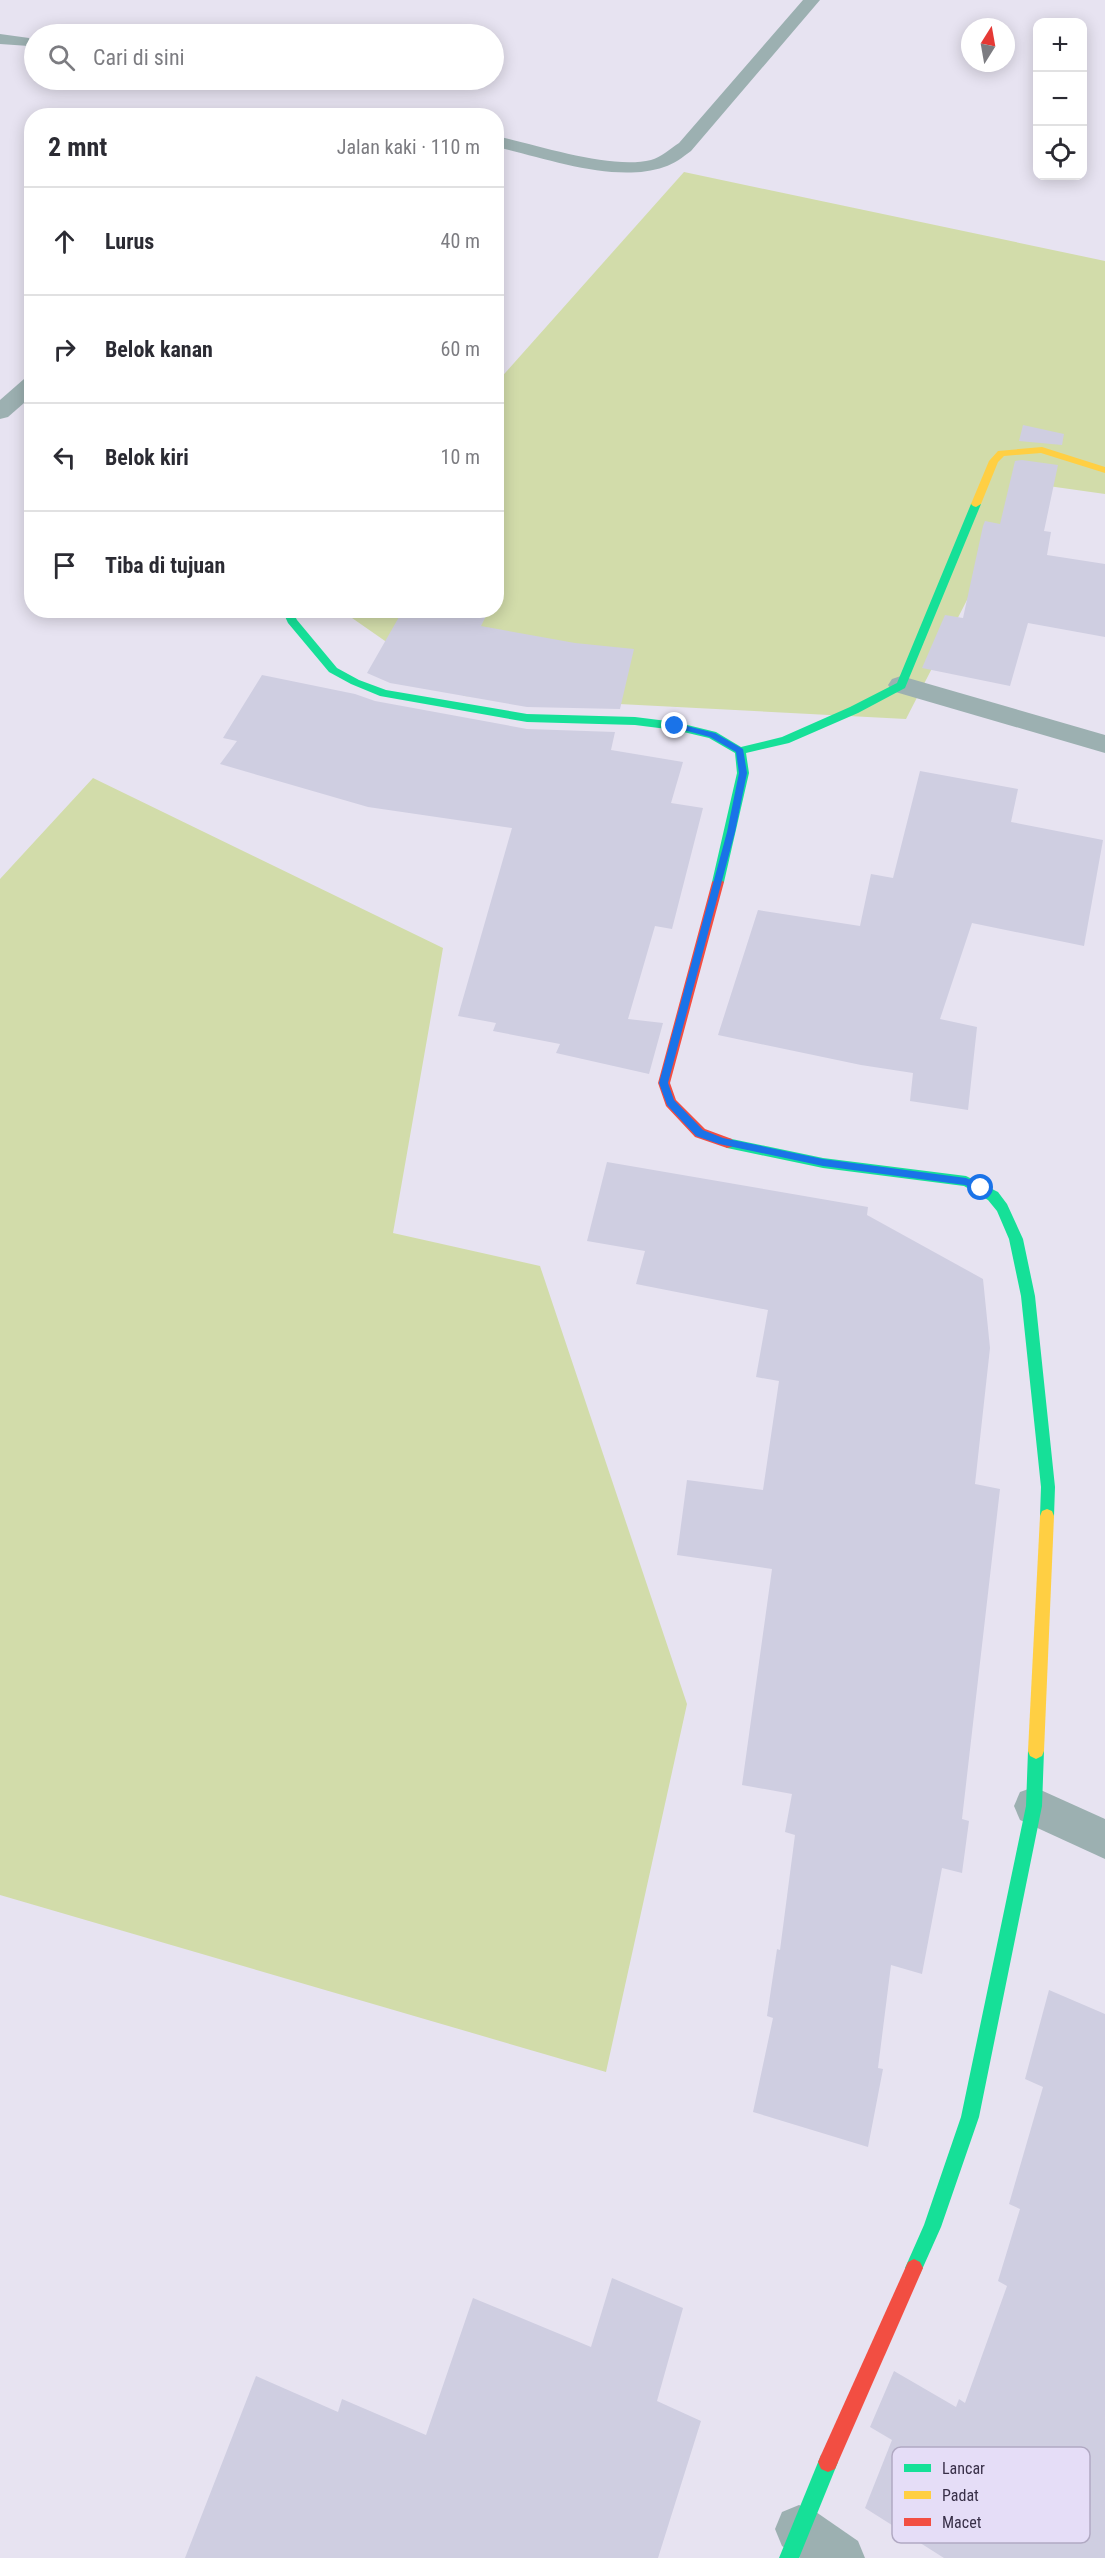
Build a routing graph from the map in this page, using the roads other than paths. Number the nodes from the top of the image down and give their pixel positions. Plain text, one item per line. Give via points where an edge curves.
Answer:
1 (812, 0) edge
2 (0, 39) edge
3 (23, 42) dead end
4 (504, 143) edge
5 (24, 394) edge
6 (7, 414) edge
7 (1105, 470) edge
8 (291, 618) edge
9 (901, 685) junction
10 (1105, 744) edge
11 (740, 751) junction
12 (1034, 1806) junction
13 (1105, 1839) edge
14 (794, 2543) edge
15 (841, 2558) edge

1 - 4 lane via 685,147 670,158 636,168 615,167
2 - 3 lane
5 - 6 street
7 - 9 street via 1033,448 1001,453 994,461
8 - 11 street via 333,670 384,693 527,718 675,726 712,735
9 - 10 street
9 - 11 street via 785,740
11 - 12 street via 743,773 731,832 664,1083 670,1102 692,1125 700,1133 722,1142 823,1162 966,1181 993,1196 1002,1208 1016,1239 1028,1296 1048,1487
12 - 13 street
12 - 14 street via 970,2117 952,2176
14 - 15 street

